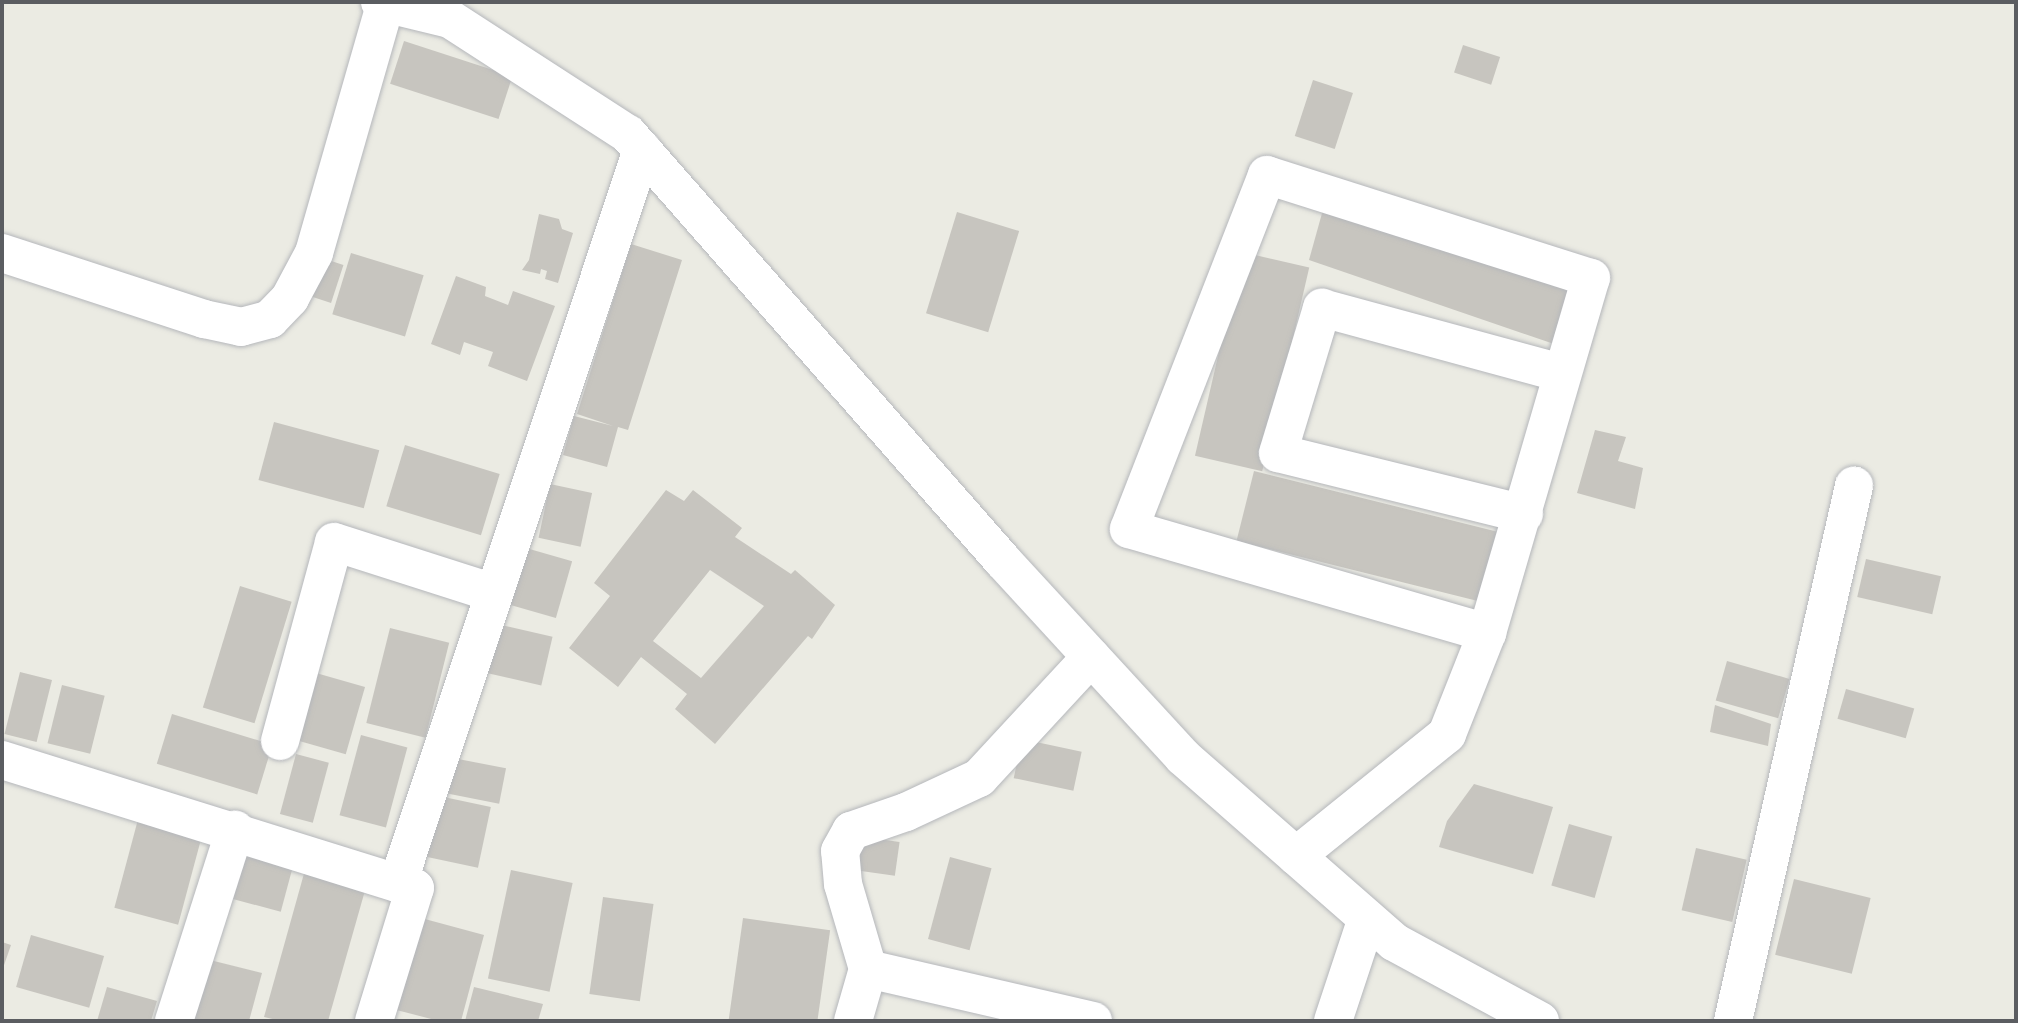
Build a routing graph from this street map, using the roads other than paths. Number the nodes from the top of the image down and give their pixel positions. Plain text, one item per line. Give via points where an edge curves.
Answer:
1 (384, 2) edge
2 (642, 150) junction
3 (2, 253) edge
4 (1562, 373) junction
5 (1854, 486) dead end
6 (1524, 514) junction
7 (494, 593) junction
8 (1487, 634) junction
9 (1091, 657) junction
10 (281, 741) dead end
11 (2, 761) edge
12 (235, 830) junction
13 (1296, 856) junction
14 (398, 883) junction
15 (1367, 918) junction
16 (868, 969) junction
17 (174, 1021) edge
18 (374, 1021) edge
19 (853, 1021) edge
20 (1093, 1021) edge
21 (1333, 1021) edge
22 (1540, 1021) edge
23 (1733, 1021) edge

1 - 2 street via 450,19 628,135
1 - 3 street via 313,253 290,298 271,319 241,327 204,319
2 - 7 street
2 - 9 street
4 - 6 street
4 - 6 street via 1322,308 1278,453
4 - 8 street via 1591,278 1267,175 1129,529
5 - 23 street
6 - 8 street
7 - 10 street via 334,542
7 - 14 street
8 - 13 street via 1447,734
9 - 13 street via 1183,757
9 - 16 street via 979,778 851,831 840,851 843,884
11 - 12 street
12 - 14 street
12 - 17 street
13 - 15 street
14 - 18 street via 415,888
15 - 21 street
15 - 22 street via 1394,942
16 - 19 street
16 - 20 street

